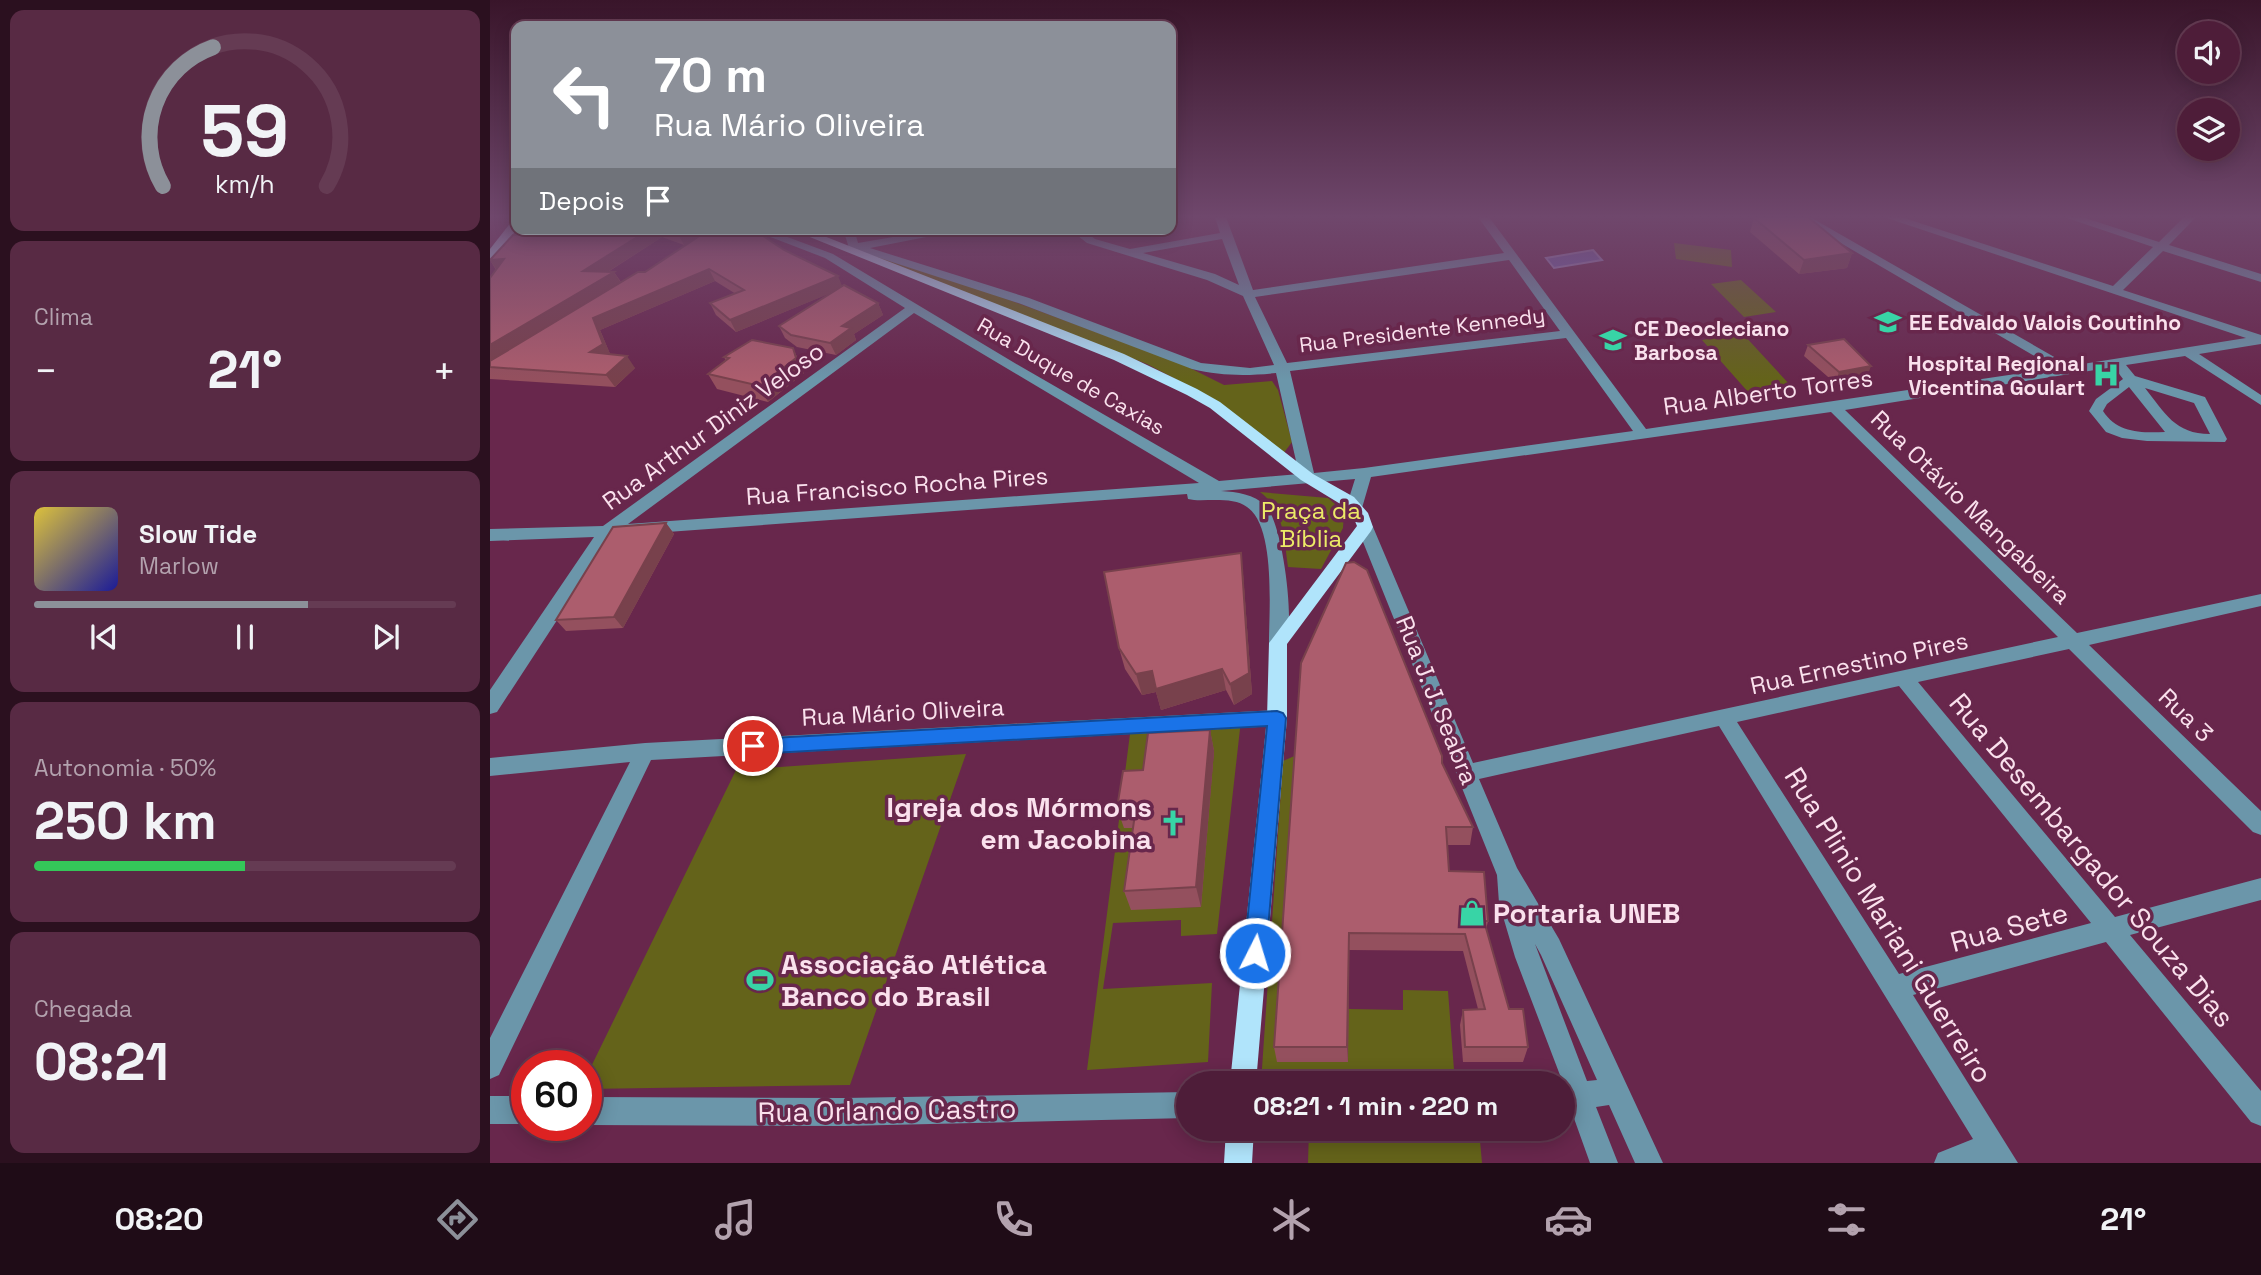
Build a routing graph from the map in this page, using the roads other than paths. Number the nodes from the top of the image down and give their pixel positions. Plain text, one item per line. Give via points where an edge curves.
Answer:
1 (854, 271) edge
2 (908, 271) edge
3 (928, 271) edge
4 (1193, 271) edge
5 (1240, 271) edge
6 (1405, 271) edge
7 (1521, 271) edge
8 (1894, 271) edge
9 (2054, 271) edge
10 (2136, 271) edge
11 (2240, 271) edge
12 (2261, 278) edge
13 (2115, 291) junction
14 (1248, 294) junction
15 (914, 307) junction
16 (1568, 334) junction
17 (2261, 340) edge
18 (2186, 351) junction
19 (2116, 361) junction
20 (1282, 368) junction
21 (2066, 369) junction
22 (2131, 379) junction
23 (2261, 401) edge
24 (1834, 407) junction
25 (1642, 433) junction
26 (2183, 436) junction
27 (1302, 473) junction
28 (1364, 473) junction
29 (1215, 485) junction
30 (1149, 492) junction
31 (1354, 508) junction
32 (1365, 527) junction
33 (607, 531) junction
34 (490, 535) edge
35 (1334, 568) junction
36 (1396, 597) junction
37 (2261, 600) edge
38 (2073, 641) junction
39 (1278, 643) junction
40 (1903, 678) junction
41 (490, 706) edge
42 (1277, 718) junction
43 (1724, 718) junction
44 (645, 752) junction
45 (490, 767) edge
46 (1466, 773) junction
47 (2261, 825) edge
48 (1508, 874) junction
49 (2261, 890) edge
50 (2112, 931) junction
51 (1893, 988) junction
52 (490, 1066) edge
53 (1244, 1071) edge
54 (1562, 1071) edge
55 (1617, 1091) junction
56 (1575, 1096) edge
57 (1176, 1105) edge
58 (1575, 1107) edge
59 (490, 1110) edge
60 (511, 1111) edge
61 (602, 1111) edge
62 (2261, 1112) edge
63 (1239, 1141) edge
64 (1998, 1154) edge
65 (1238, 1163) edge
66 (1604, 1163) edge
67 (1649, 1163) edge
68 (1948, 1163) edge

1 - 15 street, Rua Duque de Caxias
2 - 27 main road, Rua Duque de Caxias via 1119,357 1192,392
3 - 20 street, Rua Duque de Caxias via 1025,301 1197,366 1231,372
4 - 14 street
5 - 14 street
6 - 14 street
7 - 16 street
8 - 21 street
9 - 13 street
10 - 13 street
11 - 12 street
13 - 17 street
14 - 20 street
15 - 29 street, Rua Duque de Caxias
15 - 33 street, Rua Arthur Diniz Veloso
16 - 20 street, Rua Presidente Kennedy
16 - 25 street
17 - 18 street, Rua Alberto Torres
18 - 19 street, Rua Alberto Torres
18 - 23 street
19 - 21 street, Rua Alberto Torres
19 - 22 street
20 - 27 street
21 - 24 street, Rua Alberto Torres
22 - 26 street via 2171,430
22 - 26 street via 2101,402 2098,416 2132,437
22 - 26 street via 2200,400 2220,439
24 - 25 street, Rua Alberto Torres
24 - 38 street, Rua Otávio Mangabeira
25 - 28 street, Rua Alberto Torres
27 - 28 street, Rua Francisco Rocha Pires
27 - 29 street, Rua Francisco Rocha Pires
27 - 31 main road, Rua Duque de Caxias
28 - 31 street
29 - 30 street, Rua Francisco Rocha Pires
30 - 33 street, Rua Francisco Rocha Pires
30 - 39 street via 1231,498 1261,508 1277,575
31 - 32 main road
32 - 35 main road
32 - 36 street, Rua J. J. Seabra
33 - 34 street, Rua Francisco Rocha Pires
33 - 41 street, Rua Arthur Diniz Veloso
35 - 36 street via 1361,575
35 - 39 main road
36 - 46 street, Rua J. J. Seabra
37 - 38 street, Rua Ernestino Pires
38 - 40 street, Rua Ernestino Pires
38 - 47 street, Rua 3
39 - 42 main road
40 - 43 street, Rua Ernestino Pires
40 - 50 street, Rua Desembargador Souza Dias
42 - 44 street, Rua Mário Oliveira
42 - 53 main road
43 - 46 street, Rua Ernestino Pires
43 - 51 street, Rua Plinio Mariani Guerreiro
44 - 45 street, Rua Mário Oliveira
44 - 52 street
46 - 48 street, Rua J. J. Seabra
48 - 54 street, Rua J. J. Seabra via 1517,927
48 - 55 street, Rua J. J. Seabra via 1550,947
49 - 50 street, Rua Sete
50 - 51 street, Rua Sete
50 - 62 street, Rua Desembargador Souza Dias
51 - 64 street, Rua Plinio Mariani Guerreiro
55 - 56 street
55 - 67 street, Rua J. J. Seabra
57 - 61 street, Rua Orlando Castro
58 - 66 street, Rua J. J. Seabra
59 - 60 street
63 - 65 main road
64 - 68 street

